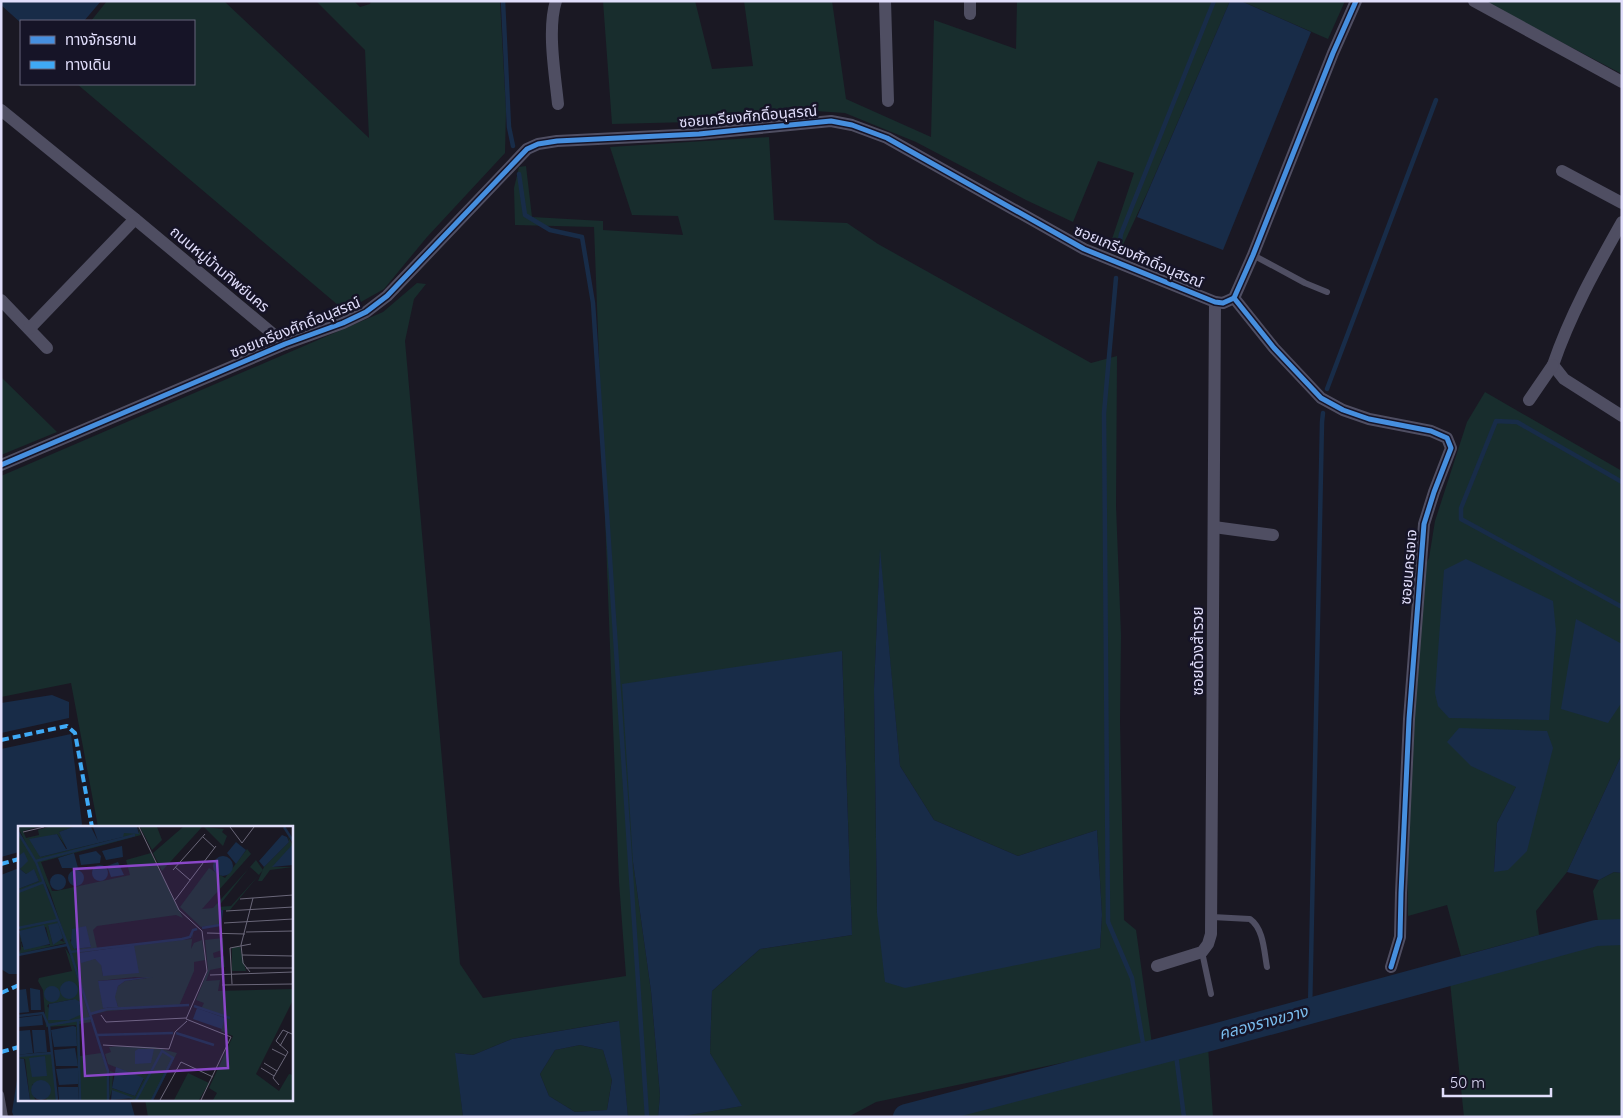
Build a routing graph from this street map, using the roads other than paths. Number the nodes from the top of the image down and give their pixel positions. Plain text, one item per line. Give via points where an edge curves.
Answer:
1 (556, 1) edge
2 (885, 1) edge
3 (1356, 1) edge
4 (1474, 1) edge
5 (1622, 82) edge
6 (888, 101) dead end
7 (558, 104) dead end
8 (1, 110) edge
9 (1562, 171) dead end
10 (1622, 203) edge
11 (135, 219) junction
12 (1622, 222) edge
13 (1253, 255) junction
14 (1327, 292) dead end
15 (1234, 298) junction
16 (1, 300) edge
17 (1215, 302) junction
18 (29, 329) junction
19 (284, 344) junction
20 (47, 348) dead end
21 (1553, 365) junction
22 (1529, 400) dead end
23 (1622, 416) edge
24 (1, 465) edge
25 (1214, 527) junction
26 (1273, 535) dead end
27 (1212, 916) junction
28 (1202, 952) junction
29 (1158, 966) dead end
30 (1267, 967) dead end
31 (1391, 967) dead end
32 (1211, 994) dead end
33 (1, 1094) edge
34 (5, 1117) edge

1 - 7 street via 552,35
2 - 6 street
3 - 13 street
4 - 5 street
8 - 11 street, ถนนหมู่บ้านทิพย์นคร
9 - 10 street
11 - 18 street
11 - 19 street, ถนนหมู่บ้านทิพย์นคร
12 - 21 street via 1592,274
13 - 14 lane
13 - 15 street
15 - 17 street, ซอยเกรียงศักดิ์อนุสรณ์ via 1223,303
15 - 31 street, ซอยนครเจเจ via 1274,348 1321,398 1369,419 1447,438 1451,448 1424,524 1409,729 1400,937
16 - 18 street
17 - 19 street, ซอยเกรียงศักดิ์อนุสรณ์ via 1084,249 887,138 832,121 699,134 538,144 527,149 387,296 366,312 343,323
17 - 25 street, ซอยด้วงสำรวย
18 - 20 street
19 - 24 street, ซอยเกรียงศักดิ์อนุสรณ์
21 - 22 street
21 - 23 street via 1564,379
25 - 26 street
25 - 27 street, ซอยด้วงสำรวย
27 - 28 street, ซอยด้วงสำรวย via 1211,934
27 - 30 lane via 1256,922
28 - 29 street
28 - 32 lane
33 - 34 lane

